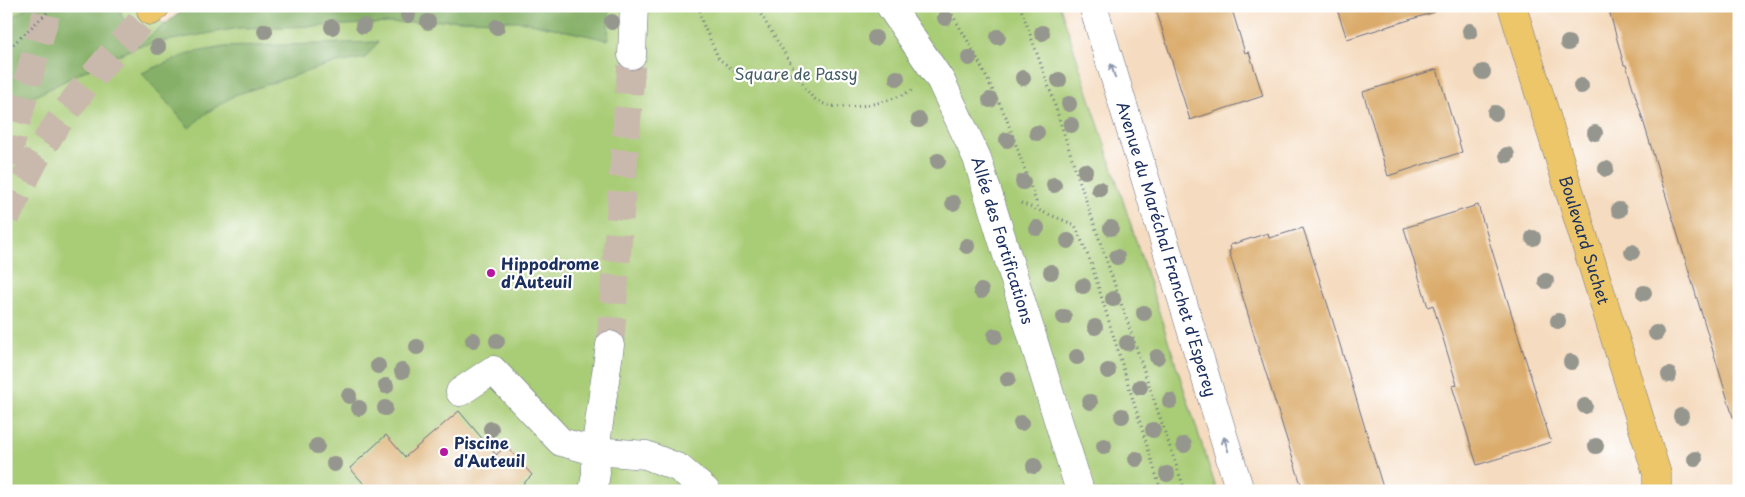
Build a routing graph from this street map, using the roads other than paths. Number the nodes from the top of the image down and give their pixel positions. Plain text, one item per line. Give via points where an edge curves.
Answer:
1 (634, 6) edge
2 (890, 6) edge
3 (1093, 6) edge
4 (1512, 6) edge
5 (632, 55) tunnel mouth
6 (610, 345) tunnel mouth
7 (460, 392) dead end
8 (595, 451) junction
9 (1660, 485) edge
10 (593, 491) edge
11 (706, 491) edge
12 (1080, 491) edge
13 (1240, 491) edge

1 - 5 street
2 - 12 street, Allée des Fortifications via 941,81 977,158
13 -> 3 street, Avenue du Maréchal Franchet d'Esperey
4 - 9 main road, Boulevard Suchet
6 - 8 street
7 - 8 street via 492,370 561,442
8 - 10 street
8 - 11 street via 646,456 679,468

